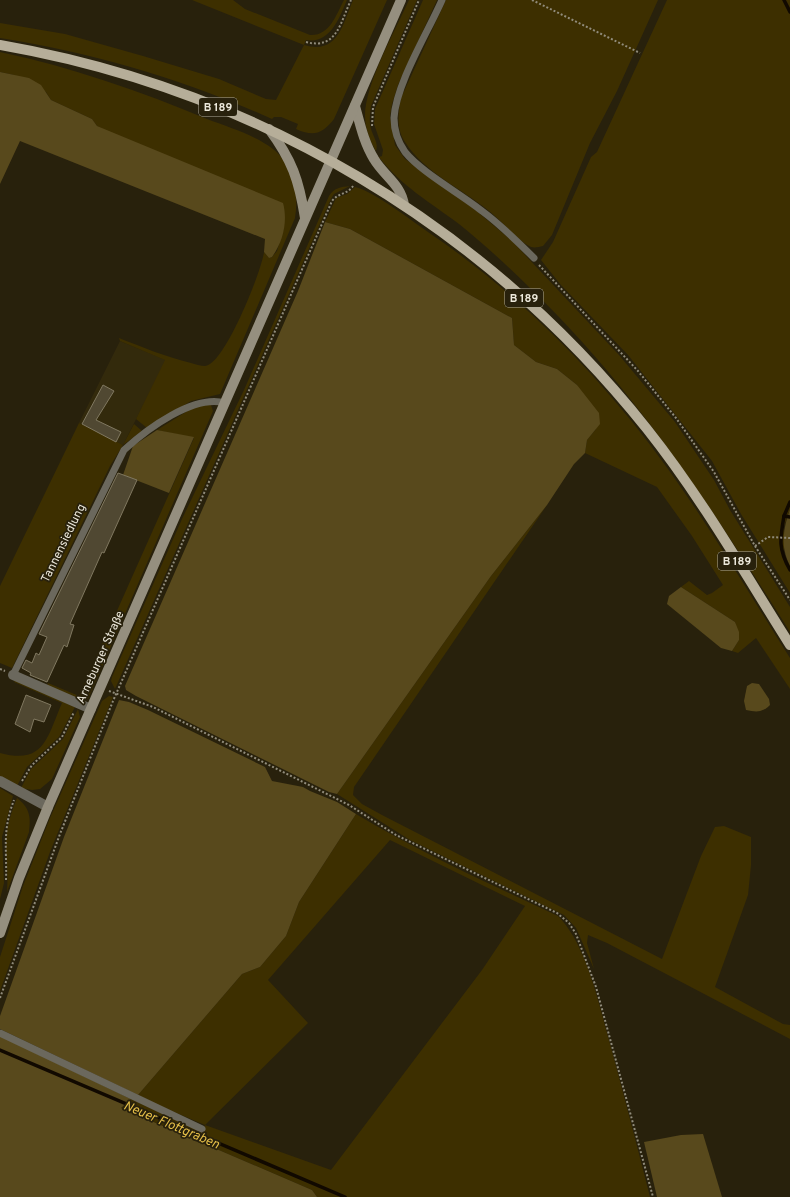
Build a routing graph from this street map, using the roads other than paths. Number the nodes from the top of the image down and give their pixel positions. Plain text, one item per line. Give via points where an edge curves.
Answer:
1 (401, 0) edge
2 (442, 0) edge
3 (0, 45) edge
4 (355, 106) junction
5 (269, 128) junction
6 (330, 160) junction
7 (404, 205) junction
8 (305, 218) junction
9 (534, 258) road end
10 (225, 403) junction
11 (790, 645) edge
12 (13, 675) joint
13 (91, 709) junction
14 (0, 781) edge
15 (48, 807) junction
16 (0, 933) edge
17 (0, 1033) edge
18 (202, 1129) dead end

1 - 4 main road, Arneburger Straße
2 - 9 lane via 413,60 397,103 394,118 398,140 405,152 417,163 483,211
3 - 5 main road, B 189 via 64,58 142,79
4 - 6 main road, Arneburger Straße
4 - 7 main road via 372,157 402,193
5 - 6 main road, B 189
5 - 8 main road via 294,170 300,187
6 - 7 main road, B 189
6 - 8 main road, Arneburger Straße
7 - 11 main road, B 189 via 462,246 524,298 613,388 683,478
8 - 10 main road, Arneburger Straße
10 - 12 lane, Tannensiedlung via 205,401 185,408 124,450
10 - 13 main road, Arneburger Straße
12 - 13 street, Tannensiedlung
13 - 15 main road, Arneburger Straße
14 - 15 street
15 - 16 main road, Arneburger Straße via 18,878
17 - 18 lane

